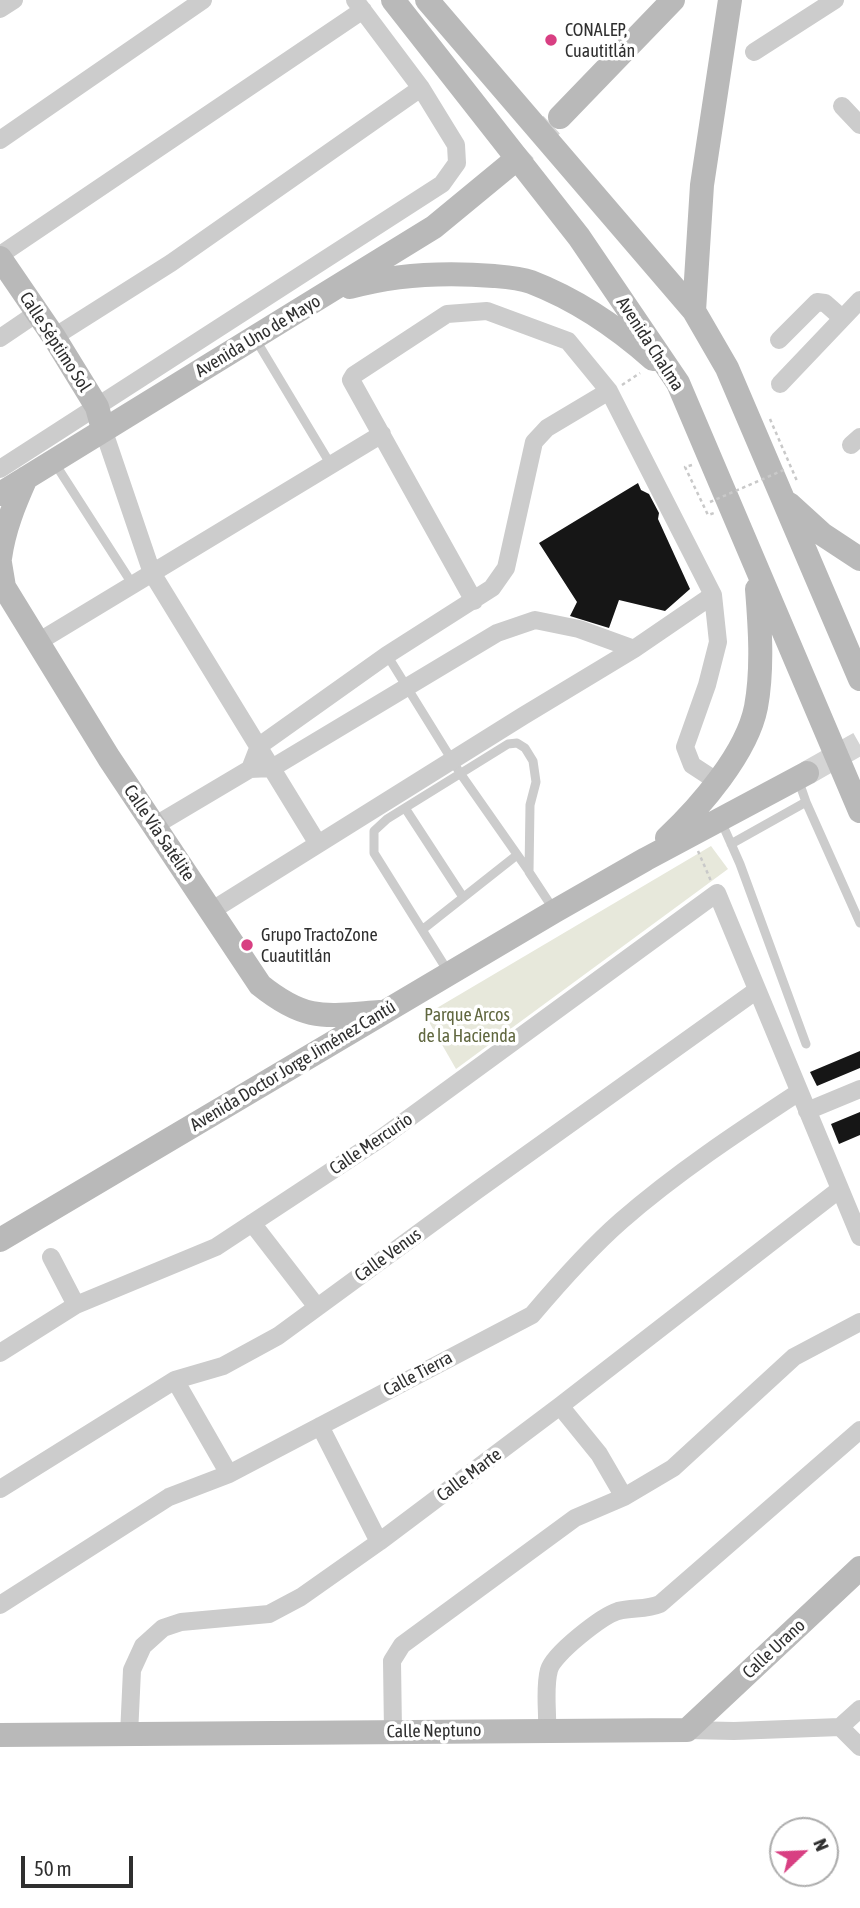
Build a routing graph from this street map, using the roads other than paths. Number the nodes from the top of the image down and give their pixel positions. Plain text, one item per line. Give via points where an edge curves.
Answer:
1 (14, 0) edge
2 (203, 0) edge
3 (393, 0) edge
4 (427, 0) edge
5 (673, 0) edge
6 (730, 0) edge
7 (835, 0) edge
8 (359, 5) edge
9 (0, 9) edge
10 (754, 52) dead end
11 (421, 88) junction
12 (842, 106) dead end
13 (560, 117) tunnel mouth
14 (860, 125) edge
15 (0, 139) edge
16 (508, 166) tunnel mouth
17 (0, 257) edge
18 (329, 292) junction
19 (860, 300) edge
20 (694, 312) junction
21 (37, 313) junction
22 (842, 318) junction
23 (54, 337) junction
24 (0, 338) edge
25 (255, 339) junction
26 (779, 340) dead end
27 (678, 383) junction
28 (780, 384) dead end
29 (610, 391) junction
30 (100, 418) junction
31 (382, 434) junction
32 (53, 461) junction
33 (331, 464) junction
34 (0, 469) edge
35 (26, 478) junction
36 (0, 494) edge
37 (782, 497) junction
38 (860, 559) edge
39 (0, 561) edge
40 (755, 567) junction
41 (152, 573) junction
42 (133, 585) junction
43 (713, 595) junction
44 (474, 601) junction
45 (38, 642) junction
46 (634, 649) junction
47 (387, 655) junction
48 (860, 679) edge
49 (408, 687) junction
50 (258, 746) junction
51 (456, 767) junction
52 (272, 768) junction
53 (250, 769) junction
54 (802, 775) joint
55 (718, 782) junction
56 (806, 802) junction
57 (405, 808) junction
58 (860, 811) edge
59 (721, 819) junction
60 (154, 826) junction
61 (318, 844) junction
62 (731, 845) junction
63 (517, 855) junction
64 (646, 859) junction
65 (528, 872) junction
66 (463, 897) junction
67 (211, 911) junction
68 (555, 911) junction
69 (860, 923) edge
70 (422, 930) junction
71 (449, 974) junction
72 (757, 990) junction
73 (384, 1012) junction
74 (806, 1044) dead end
75 (860, 1089) edge
76 (799, 1092) junction
77 (807, 1111) junction
78 (840, 1189) junction
79 (252, 1223) junction
80 (860, 1237) edge
81 (0, 1240) edge
82 (51, 1257) dead end
83 (76, 1305) junction
84 (317, 1307) junction
85 (860, 1322) edge
86 (0, 1353) edge
87 (175, 1380) junction
88 (560, 1406) junction
89 (320, 1426) junction
90 (860, 1430) edge
91 (229, 1474) junction
92 (0, 1489) edge
93 (624, 1497) junction
94 (379, 1542) junction
95 (860, 1568) edge
96 (0, 1605) edge
97 (860, 1709) edge
98 (840, 1727) junction
99 (547, 1730) junction
100 (687, 1730) junction
101 (393, 1732) junction
102 (0, 1735) edge
103 (129, 1735) junction
104 (860, 1747) edge

1 - 9 street
2 - 15 street
3 - 27 main road, Avenida Chalma via 579,237
4 - 20 main road
5 - 13 main road
6 - 20 main road via 702,185
7 - 10 street
8 - 11 street
8 - 17 street
11 - 23 street via 171,263
11 - 30 street via 456,145 457,163 442,184
12 - 14 street
16 - 18 main road, Avenida Uno de Mayo via 434,227
17 - 21 main road, Calle Séptimo Sol
18 - 25 main road, Avenida Uno de Mayo
18 - 27 main road via 379,280 431,275 529,281 603,321
19 - 22 street
20 - 37 main road via 727,368
21 - 23 main road, Calle Séptimo Sol
21 - 24 street
22 - 26 street via 817,302
22 - 28 street
23 - 30 main road, Calle Séptimo Sol
25 - 30 main road, Avenida Uno de Mayo
25 - 33 lane
27 - 40 main road, Avenida Chalma
29 - 31 street via 568,341 487,311 447,314 351,380
29 - 43 street
29 - 44 street via 547,428 534,442 506,568 492,588
30 - 32 main road, Avenida Uno de Mayo
30 - 34 street
30 - 41 street
31 - 33 street
31 - 44 street
32 - 35 main road, Avenida Uno de Mayo
32 - 42 lane
33 - 41 street
35 - 36 main road, Avenida Uno de Mayo
35 - 39 main road, Calle Vía Satélite via 3,534
37 - 38 main road via 822,534
37 - 48 main road
39 - 45 main road, Calle Vía Satélite via 4,587
40 - 55 main road via 760,639 756,708
40 - 58 main road, Avenida Chalma
41 - 42 street
41 - 50 street
42 - 45 street
43 - 46 street
43 - 55 street via 718,642 685,747 692,765
44 - 47 street
45 - 60 main road, Calle Vía Satélite
46 - 49 street via 579,629 536,620 497,633
46 - 51 street
47 - 49 lane
47 - 50 street
49 - 51 lane
49 - 52 street
50 - 52 street
50 - 53 street
51 - 57 lane
51 - 61 street
51 - 63 lane
51 - 65 lane via 508,744 525,748 533,761 536,782 530,805
52 - 53 street
52 - 61 street
53 - 60 street
54 - 56 lane
54 - 59 main road, Avenida Doctor Jorge Jiménez Cantú
55 - 64 main road
56 - 62 lane
56 - 69 lane
57 - 66 lane
57 - 70 lane via 374,831 374,853
59 - 62 lane
59 - 64 main road, Avenida Doctor Jorge Jiménez Cantú
60 - 67 main road, Calle Vía Satélite
61 - 67 street
62 - 74 lane
63 - 65 lane
63 - 66 lane
64 - 68 main road, Avenida Doctor Jorge Jiménez Cantú
65 - 68 lane
66 - 70 lane
67 - 73 main road, Calle Vía Satélite via 260,985 282,1003 326,1016
68 - 71 main road, Avenida Doctor Jorge Jiménez Cantú
70 - 71 lane
71 - 73 main road, Avenida Doctor Jorge Jiménez Cantú
72 - 76 street
72 - 79 street, Calle Mercurio via 717,893 383,1137
72 - 84 street, Calle Venus
73 - 81 main road, Avenida Doctor Jorge Jiménez Cantú
75 - 77 street
76 - 77 street
76 - 89 street, Calle Tierra via 716,1147 621,1222 532,1315
77 - 78 street
78 - 80 street
78 - 88 street, Calle Marte
79 - 83 street, Calle Mercurio via 216,1247
79 - 84 street
82 - 83 street
83 - 86 street, Calle Mercurio
84 - 87 street, Calle Venus via 278,1336 223,1366
85 - 93 street via 794,1357 673,1468
87 - 91 street
87 - 92 street, Calle Venus
88 - 93 street via 599,1454
88 - 94 street, Calle Marte
89 - 91 street, Calle Tierra
89 - 94 street
90 - 99 street via 660,1604 605,1616 553,1660
91 - 96 street, Calle Tierra via 169,1497
93 - 101 street via 575,1518 402,1645 392,1661
94 - 103 street, Calle Marte via 269,1614 181,1622 163,1628 143,1646 132,1671
95 - 100 main road, Calle Urano
97 - 98 street
98 - 100 street, Calle Neptuno
98 - 104 street
99 - 100 main road, Calle Neptuno
99 - 101 main road, Calle Neptuno
101 - 103 main road, Calle Neptuno
102 - 103 main road, Calle Neptuno

